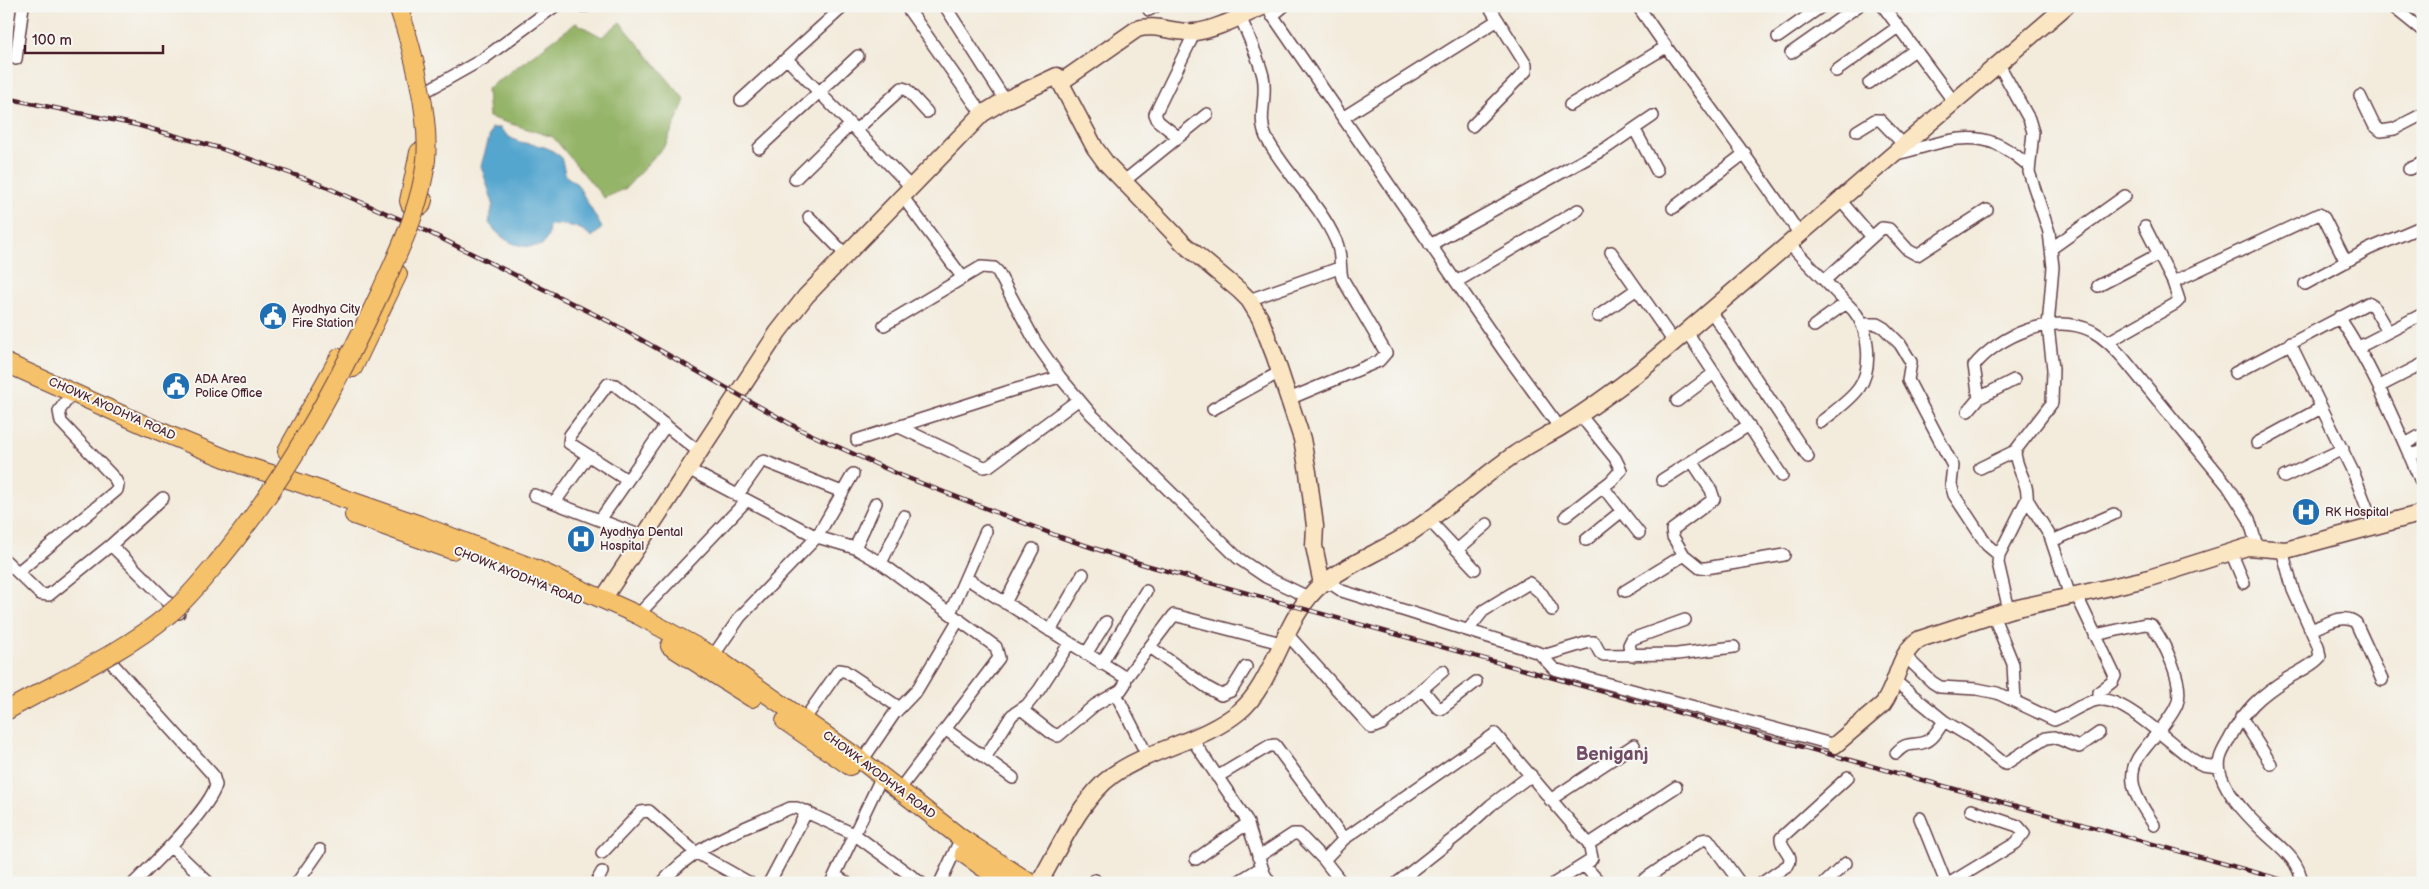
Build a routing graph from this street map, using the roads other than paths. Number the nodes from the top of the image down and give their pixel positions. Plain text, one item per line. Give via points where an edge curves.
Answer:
1 (23, 6) edge
2 (555, 6) edge
3 (577, 6) edge
4 (586, 6) edge
5 (844, 6) edge
6 (906, 6) edge
7 (945, 6) edge
8 (1284, 6) edge
9 (1489, 6) edge
10 (1638, 6) edge
11 (1822, 6) edge
12 (1858, 6) edge
13 (1882, 6) edge
14 (2066, 6) edge
15 (2392, 6) edge
16 (398, 7) edge
17 (1268, 9) edge
18 (1240, 16) junction
19 (1498, 20) junction
20 (1898, 27) junction
21 (2423, 31) edge
22 (1195, 32) junction
23 (1778, 37) dead end
24 (1666, 47) junction
25 (1915, 50) junction
26 (1791, 53) dead end
27 (858, 56) dead end
28 (16, 59) dead end
29 (787, 59) junction
30 (1998, 64) junction
31 (1836, 71) dead end
32 (1061, 82) junction
33 (1870, 83) dead end
34 (428, 90) junction
35 (819, 93) junction
36 (2360, 96) dead end
37 (741, 100) dead end
38 (1006, 100) junction
39 (1954, 102) junction
40 (1570, 105) dead end
41 (926, 112) dead end
42 (982, 114) junction
43 (1207, 114) dead end
44 (2423, 114) edge
45 (1653, 116) dead end
46 (1344, 117) junction
47 (1472, 126) dead end
48 (853, 127) junction
49 (1635, 130) junction
50 (1857, 131) dead end
51 (1178, 137) junction
52 (759, 148) dead end
53 (1900, 150) junction
54 (1745, 153) junction
55 (2423, 163) edge
56 (2029, 166) junction
57 (2409, 169) dead end
58 (1657, 171) dead end
59 (795, 179) dead end
60 (1123, 182) junction
61 (906, 192) junction
62 (2125, 196) dead end
63 (1840, 200) junction
64 (1673, 208) dead end
65 (1578, 210) dead end
66 (1987, 210) dead end
67 (809, 217) dead end
68 (2423, 226) edge
69 (2145, 227) dead end
70 (1872, 238) junction
71 (1794, 239) junction
72 (1430, 245) junction
73 (2052, 248) junction
74 (1611, 252) dead end
75 (2158, 254) junction
76 (846, 255) junction
77 (2346, 262) junction
78 (1339, 268) junction
79 (963, 278) junction
80 (1825, 280) junction
81 (1456, 282) junction
82 (2173, 282) junction
83 (2305, 284) dead end
84 (2098, 286) dead end
85 (1637, 289) junction
86 (1249, 300) junction
87 (1846, 303) junction
88 (1711, 311) junction
89 (2423, 314) edge
90 (1598, 316) dead end
91 (2339, 317) junction
92 (1863, 324) junction
93 (884, 325) dead end
94 (1814, 326) dead end
95 (2048, 326) junction
96 (2388, 332) junction
97 (1681, 337) junction
98 (2108, 342) junction
99 (2290, 343) junction
100 (2359, 347) junction
101 (6, 363) edge
102 (2423, 364) edge
103 (6, 368) edge
104 (1280, 372) junction
105 (1714, 373) junction
106 (2235, 373) dead end
107 (1060, 377) junction
108 (2014, 380) dead end
109 (2380, 386) junction
110 (70, 397) junction
111 (1979, 398) junction
112 (1078, 400) junction
113 (1289, 400) junction
114 (1677, 401) dead end
115 (2320, 408) junction
116 (1213, 409) dead end
117 (1968, 411) dead end
118 (1580, 414) junction
119 (1821, 422) dead end
120 (666, 425) junction
121 (1749, 425) junction
122 (899, 427) junction
123 (1560, 428) junction
124 (2423, 434) edge
125 (857, 440) dead end
126 (2257, 444) dead end
127 (2404, 444) junction
128 (2343, 450) junction
129 (2016, 451) junction
130 (2423, 451) edge
131 (699, 452) junction
132 (2409, 455) junction
133 (215, 456) junction
134 (588, 456) junction
135 (1808, 458) dead end
136 (1692, 461) junction
137 (688, 468) junction
138 (1980, 468) dead end
139 (853, 474) dead end
140 (1782, 476) dead end
141 (2284, 478) dead end
142 (276, 480) junction
143 (627, 480) junction
144 (1662, 480) dead end
145 (2423, 486) edge
146 (1603, 487) junction
147 (842, 492) junction
148 (534, 495) dead end
149 (163, 498) dead end
150 (742, 498) junction
151 (2027, 499) junction
152 (555, 502) junction
153 (876, 503) dead end
154 (341, 504) junction
155 (1622, 511) junction
156 (2423, 513) edge
157 (2114, 514) dead end
158 (904, 516) dead end
159 (1566, 516) dead end
160 (600, 520) junction
161 (1429, 520) junction
162 (1487, 524) dead end
163 (2374, 526) junction
164 (986, 531) dead end
165 (1639, 533) dead end
166 (644, 537) junction
167 (817, 537) junction
168 (1586, 540) dead end
169 (2052, 541) junction
170 (111, 545) junction
171 (2257, 546) junction
172 (855, 548) junction
173 (1033, 549) dead end
174 (1457, 550) junction
175 (2282, 550) junction
176 (2231, 552) junction
177 (1684, 555) junction
178 (1784, 555) dead end
179 (1999, 555) junction
180 (6, 561) edge
181 (882, 563) junction
182 (1475, 569) dead end
183 (18, 572) junction
184 (1083, 574) dead end
185 (966, 578) junction
186 (2244, 582) dead end
187 (1322, 584) junction
188 (1146, 591) dead end
189 (1625, 591) dead end
190 (2073, 595) junction
191 (1310, 598) junction
192 (603, 599) junction
193 (1005, 603) junction
194 (175, 609) junction
195 (1552, 610) dead end
196 (2009, 610) junction
197 (638, 615) junction
198 (1993, 615) junction
199 (955, 616) junction
200 (1685, 620) dead end
201 (1106, 622) dead end
202 (1468, 630) junction
203 (2311, 630) junction
204 (1050, 631) junction
205 (2095, 635) junction
206 (1284, 639) junction
207 (1069, 644) junction
208 (1150, 647) junction
209 (1734, 647) dead end
210 (1086, 654) junction
211 (1540, 654) junction
212 (713, 656) junction
213 (1632, 656) junction
214 (1905, 656) junction
215 (111, 662) junction
216 (1101, 664) junction
217 (1246, 667) dead end
218 (1443, 671) dead end
219 (1126, 678) junction
220 (2382, 680) dead end
221 (1895, 681) junction
222 (1476, 682) dead end
223 (1422, 689) junction
224 (1116, 694) junction
225 (2099, 700) junction
226 (2015, 701) junction
227 (6, 704) edge
228 (900, 708) junction
229 (1022, 708) junction
230 (6, 711) edge
231 (6, 715) edge
232 (800, 717) junction
233 (2241, 717) junction
234 (1944, 721) junction
235 (945, 729) junction
236 (2158, 732) junction
237 (2099, 733) dead end
238 (1192, 740) junction
239 (1634, 744) dead end
240 (1835, 745) joint
241 (1896, 753) dead end
242 (1148, 757) junction
243 (985, 758) junction
244 (862, 761) junction
245 (2271, 764) dead end
246 (2219, 766) junction
247 (1531, 775) junction
248 (1217, 777) junction
249 (1848, 777) dead end
250 (1013, 778) dead end
251 (879, 781) junction
252 (1676, 787) dead end
253 (899, 790) junction
254 (1550, 800) junction
255 (1971, 810) dead end
256 (807, 811) junction
257 (1920, 818) dead end
258 (1248, 823) junction
259 (2154, 824) dead end
260 (854, 834) junction
261 (1344, 839) junction
262 (959, 843) junction
263 (1589, 844) junction
264 (170, 846) junction
265 (320, 850) dead end
266 (695, 852) junction
267 (602, 853) dead end
268 (1196, 859) dead end
269 (1324, 860) junction
270 (1846, 863) dead end
271 (1584, 865) junction
272 (602, 872) dead end
273 (1264, 872) edge
274 (833, 879) edge
275 (134, 883) edge
276 (209, 883) edge
277 (297, 883) edge
278 (596, 883) edge
279 (662, 883) edge
280 (750, 883) edge
281 (769, 883) edge
282 (847, 883) edge
283 (921, 883) edge
284 (940, 883) edge
285 (1005, 883) edge
286 (1030, 883) edge
287 (1039, 883) edge
288 (1236, 883) edge
289 (1342, 883) edge
290 (1398, 883) edge
291 (1556, 883) edge
292 (1600, 883) edge
293 (1639, 883) edge
294 (1740, 883) edge
295 (1762, 883) edge
296 (1825, 883) edge
297 (1948, 883) edge
298 (2302, 883) edge

1 - 28 street
2 - 34 street via 483,59
3 - 4 street
5 - 29 street
6 - 42 street
7 - 38 street
8 - 17 street
9 - 19 street
10 - 24 street
11 - 23 street
12 - 26 street
13 - 20 street
14 - 30 street
15 - 21 street
16 - 34 main road via 412,24
16 - 34 main road via 396,24 407,53 420,128 418,162 409,201 418,206 421,206 434,153
16 - 230 main road, bridge via 421,97 426,159 407,236 352,353 269,493 231,546 169,615 112,653
17 - 18 street
17 - 46 street
18 - 22 street
18 - 78 street via 1263,76 1262,121 1266,137 1320,212 1340,251
19 - 46 street
19 - 47 street via 1526,65 1526,71
20 - 25 street
20 - 31 street
22 - 32 street via 1137,29
22 - 51 street via 1155,114 1158,121
24 - 40 street
24 - 54 street
25 - 33 street
25 - 39 street
27 - 35 street
29 - 35 street
29 - 37 street
30 - 39 street
30 - 56 street via 2034,132
32 - 38 street via 1057,76
32 - 60 street via 1095,148
35 - 48 street
35 - 52 street
36 - 44 street via 2374,125 2381,131 2394,130
38 - 42 street
39 - 53 street
41 - 48 street via 902,88
42 - 61 street
43 - 51 street
45 - 49 street
46 - 72 street
48 - 59 street
48 - 61 street
49 - 58 street
49 - 72 street
50 - 53 street via 1880,120
51 - 60 street
53 - 56 street via 1972,138 1998,144
53 - 63 street
54 - 64 street
54 - 71 street
55 - 57 street
56 - 73 street
60 - 86 street via 1184,245
61 - 76 street
61 - 79 street
62 - 73 street
63 - 70 street
63 - 71 street
65 - 81 street
66 - 70 street via 1916,255 1886,228
67 - 76 street
68 - 77 street
69 - 75 street
70 - 80 street
71 - 80 street
71 - 88 street
72 - 81 street
73 - 95 street
74 - 85 street
75 - 82 street
75 - 84 street
76 - 131 street via 806,296 778,332
77 - 82 street via 2319,214
77 - 83 street
78 - 86 street
78 - 113 street via 1386,354 1379,361
79 - 93 street
79 - 107 street via 981,267 989,266 998,272 1036,343
80 - 87 street
81 - 123 street
82 - 98 street via 2179,300 2175,304
85 - 90 street
85 - 97 street
86 - 104 street via 1260,318
87 - 92 street
87 - 94 street
88 - 97 street
88 - 135 street
89 - 96 street
91 - 96 street via 2368,303
91 - 99 street
91 - 100 street
92 - 119 street via 1867,348 1863,380 1856,392
92 - 179 street via 1877,324 1884,328 1908,355 1912,367 1908,380 1953,466 1951,489 1987,545
95 - 98 street via 2081,327
95 - 111 street via 2017,332 1977,362 1974,370
95 - 129 street via 2053,369 2052,403
96 - 100 street
97 - 105 street
97 - 118 street
98 - 171 street via 2228,486 2249,519
99 - 106 street
99 - 115 street
100 - 109 street
101 - 133 main road, CHOWK AYODHYA ROAD
102 - 109 street
103 - 110 main road, CHOWK AYODHYA ROAD
104 - 113 street
104 - 116 street
105 - 114 street
105 - 121 street
107 - 112 street
107 - 122 street
108 - 111 street
109 - 127 street
110 - 133 main road, CHOWK AYODHYA ROAD
110 - 183 street via 59,411 61,422 115,479 117,490
111 - 117 street
112 - 122 street via 990,466 984,467
112 - 191 street via 1238,558 1266,577
113 - 187 street via 1302,439 1308,472 1315,526 1314,546
115 - 126 street
115 - 128 street
118 - 123 street
118 - 146 street via 1621,466 1618,475
120 - 131 street
120 - 134 street via 615,385 608,384 569,439 572,446
120 - 143 street
121 - 136 street
121 - 140 street
122 - 125 street
123 - 161 street via 1515,454
124 - 127 street
127 - 132 street
128 - 141 street
128 - 163 street
129 - 138 street
129 - 151 street
130 - 132 street
131 - 137 street
132 - 145 street
133 - 142 main road
134 - 143 street
134 - 152 street
136 - 144 street
136 - 177 street via 1714,499 1672,530
137 - 150 street
137 - 166 street
139 - 147 street
142 - 142 main road via 373,294 402,225 411,226 414,230 406,256 353,368
142 - 154 main road
142 - 194 main road via 254,524 202,589
143 - 160 street
146 - 155 street
146 - 159 street
147 - 150 street via 764,461 760,462
147 - 167 street
148 - 152 street
149 - 170 street
150 - 167 street
150 - 197 street
151 - 169 street
151 - 179 street
152 - 160 street
153 - 172 street
154 - 192 main road, CHOWK AYODHYA ROAD via 420,525
154 - 251 main road, CHOWK AYODHYA ROAD via 491,563 633,626 692,659
155 - 165 street
155 - 168 street
156 - 163 street
157 - 169 street
158 - 181 street
160 - 166 street
161 - 174 street
161 - 187 street
162 - 174 street
163 - 175 street
164 - 185 street
166 - 192 street
167 - 172 street
167 - 212 street via 740,617
169 - 190 street
170 - 183 street via 49,595 40,594
170 - 194 street
171 - 175 street
171 - 176 street
172 - 181 street
173 - 193 street
174 - 182 street
175 - 203 street via 2292,590
176 - 186 street
176 - 190 street via 2146,578
177 - 178 street via 1700,568 1706,568
177 - 189 street
179 - 196 street
180 - 183 street
181 - 199 street
184 - 204 street
185 - 193 street
185 - 199 street
187 - 191 street
187 - 202 street
188 - 216 street
190 - 196 street
190 - 205 street
191 - 206 street
192 - 197 main road, CHOWK AYODHYA ROAD
193 - 204 street
194 - 215 main road
194 - 227 main road
195 - 202 street via 1542,594 1529,583 1483,611
196 - 198 street
197 - 212 main road, CHOWK AYODHYA ROAD
198 - 214 street via 1920,638 1912,643
198 - 226 street via 2013,664
199 - 228 street via 916,690
199 - 235 street via 996,647 999,658
200 - 213 street via 1632,639 1629,646
201 - 210 street
202 - 211 street
203 - 220 street via 2344,618 2351,619
203 - 233 street via 2320,653 2316,661 2276,686
204 - 207 street
205 - 225 street via 2114,676 2112,682 2099,692
205 - 236 street via 2149,624 2154,628 2170,660 2179,690 2177,704
206 - 208 street via 1177,615 1170,619
206 - 223 street via 1372,728 1382,724
206 - 238 street via 1262,682 1243,709
207 - 210 street
207 - 229 street via 1039,690
208 - 217 street via 1208,688 1222,694 1231,691
208 - 219 street
209 - 213 street
210 - 216 street
211 - 213 street via 1553,654 1594,642 1604,655
211 - 240 street via 1554,669
212 - 232 main road, CHOWK AYODHYA ROAD
214 - 221 street
214 - 226 street via 1940,687 1983,689
215 - 231 main road
215 - 264 street via 213,775 216,785 211,797
216 - 219 street
218 - 223 street
219 - 224 street
221 - 234 street
221 - 240 street via 1883,704
222 - 223 street via 1441,709
224 - 229 street via 1095,705 1058,736
224 - 242 street
225 - 226 street via 2054,720
225 - 236 street via 2135,714
228 - 232 street via 839,670
228 - 244 street
229 - 243 street via 1012,716
232 - 244 main road, CHOWK AYODHYA ROAD
233 - 245 street
233 - 246 street via 2222,752
234 - 237 street via 2005,764 2046,738 2060,738 2075,747
234 - 241 street via 1930,739 1905,744
235 - 243 street
235 - 253 street
236 - 246 street via 2195,760
236 - 259 street via 2133,770 2136,793
238 - 242 street
238 - 248 street
239 - 254 street
242 - 287 street via 1114,774 1093,795
243 - 250 street
244 - 251 main road, CHOWK AYODHYA ROAD
246 - 298 street via 2221,776 2236,801 2291,856 2301,873
247 - 254 street
247 - 261 street via 1495,734
247 - 290 street via 1490,805
248 - 258 street
248 - 261 street via 1275,745
249 - 295 street via 1781,838 1780,842 1791,861
251 - 253 main road, CHOWK AYODHYA ROAD
251 - 260 street
251 - 262 main road
252 - 263 street
253 - 262 main road, CHOWK AYODHYA ROAD
254 - 263 street
255 - 297 street via 2018,826 2024,833 2016,843
256 - 260 street
256 - 266 street via 790,808
256 - 281 street
257 - 297 street
258 - 268 street
258 - 273 street
260 - 274 street
260 - 283 street
261 - 269 street
262 - 284 street
262 - 285 main road
262 - 286 main road
263 - 271 street via 1592,858
264 - 275 street
264 - 276 street
265 - 277 street
266 - 267 street via 654,814 644,810
266 - 279 street via 672,870
266 - 280 street
269 - 273 street via 1299,834 1293,834
269 - 289 street
270 - 296 street
271 - 291 street
271 - 292 street
272 - 278 street
273 - 288 street
274 - 282 street
293 - 294 street via 1662,865 1708,839

